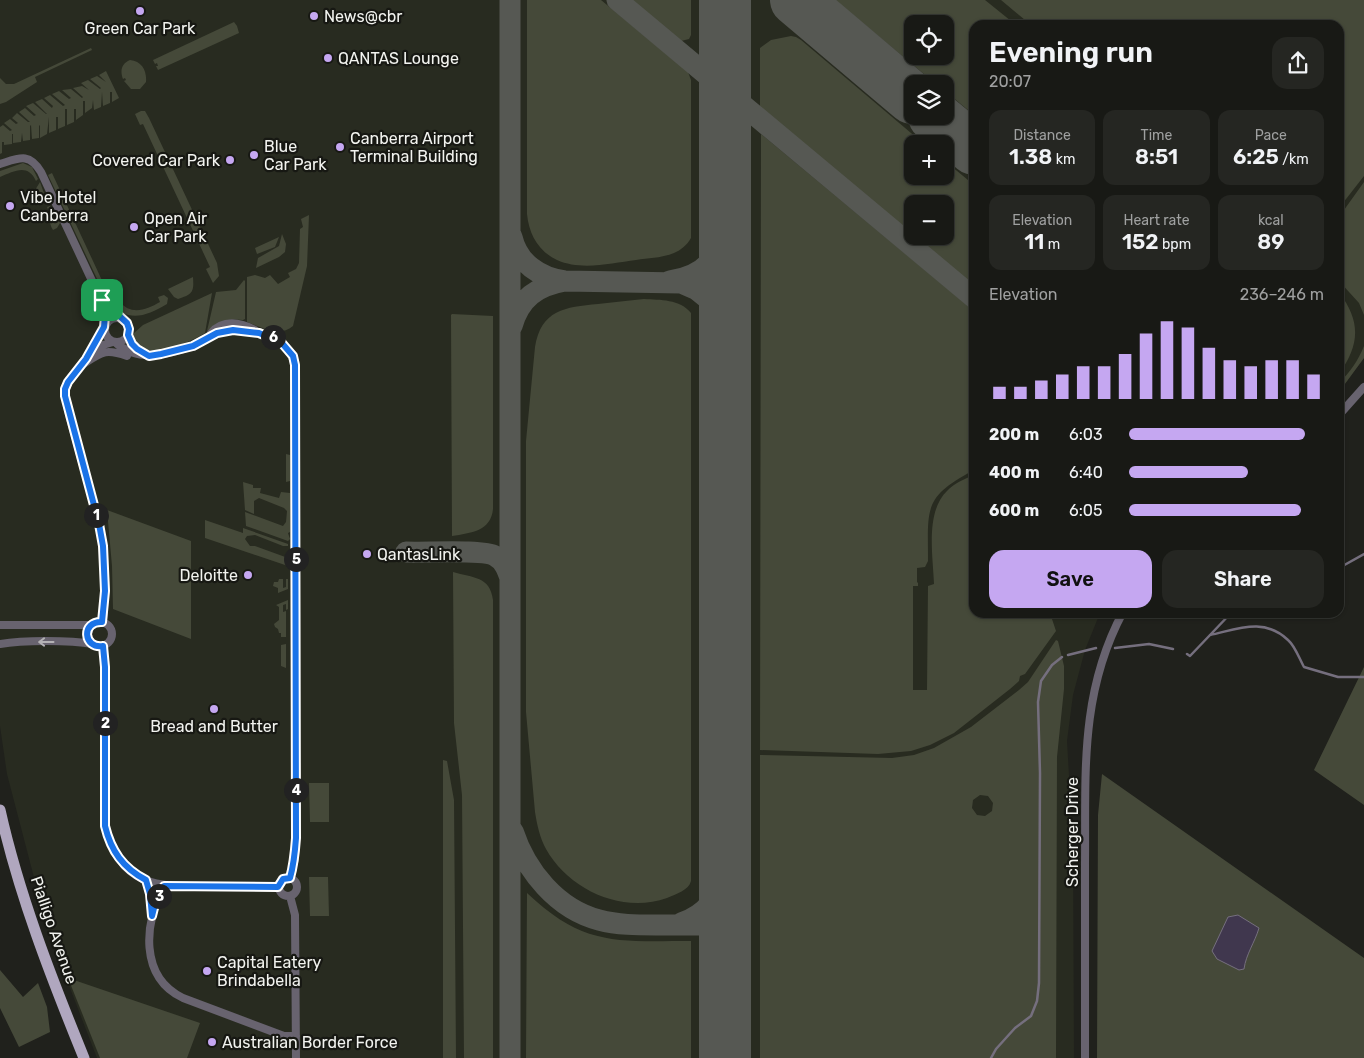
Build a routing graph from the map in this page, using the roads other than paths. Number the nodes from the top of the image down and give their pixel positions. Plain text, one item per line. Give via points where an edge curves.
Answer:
1 (0, 164) edge
2 (102, 300) junction
3 (120, 318) junction
4 (105, 326) junction
5 (128, 335) junction
6 (114, 342) junction
7 (149, 356) junction
8 (86, 359) junction
9 (80, 366) junction
10 (1364, 387) edge
11 (1344, 409) edge
12 (1120, 618) edge
13 (102, 622) junction
14 (0, 625) edge
15 (91, 625) junction
16 (0, 644) edge
17 (92, 644) junction
18 (103, 646) junction
19 (0, 810) edge
20 (290, 878) junction
21 (146, 880) junction
22 (164, 886) junction
23 (278, 887) junction
24 (290, 896) junction
25 (152, 916) junction
26 (296, 1036) junction
27 (84, 1058) edge
28 (296, 1058) edge
29 (1085, 1058) edge

1 - 2 street via 25,158 34,162
2 - 3 street
2 - 4 street
3 - 4 street via 112,319
3 - 5 street via 128,325
4 - 6 street via 106,336
4 - 8 street
5 - 6 street via 123,341
5 - 7 street via 137,349
6 - 7 street via 135,355
6 - 8 street via 102,345
7 - 9 street via 107,351
7 - 20 street via 193,346 228,323 243,324 281,342 293,356 296,838
8 - 9 street
9 - 13 street via 67,383 65,396 103,546 105,591
10 - 11 street
12 - 29 street, Scherger Drive via 1104,652 1095,684 1086,763
13 - 15 street
13 - 18 street via 108,625 112,634 111,640
14 - 15 street
15 - 17 street via 87,634
17 -> 16 street
17 - 18 street
18 - 21 street via 105,826 116,856
19 - 27 main road, Pialligo Avenue via 28,908
20 - 23 street via 283,879
20 - 24 street via 296,882 297,888
21 - 22 street
21 - 25 street
22 - 23 street
22 - 25 street
23 - 24 street via 283,895
24 - 26 street via 295,915
25 - 26 street via 149,947 152,962 157,975 173,992 284,1036
26 - 28 street

